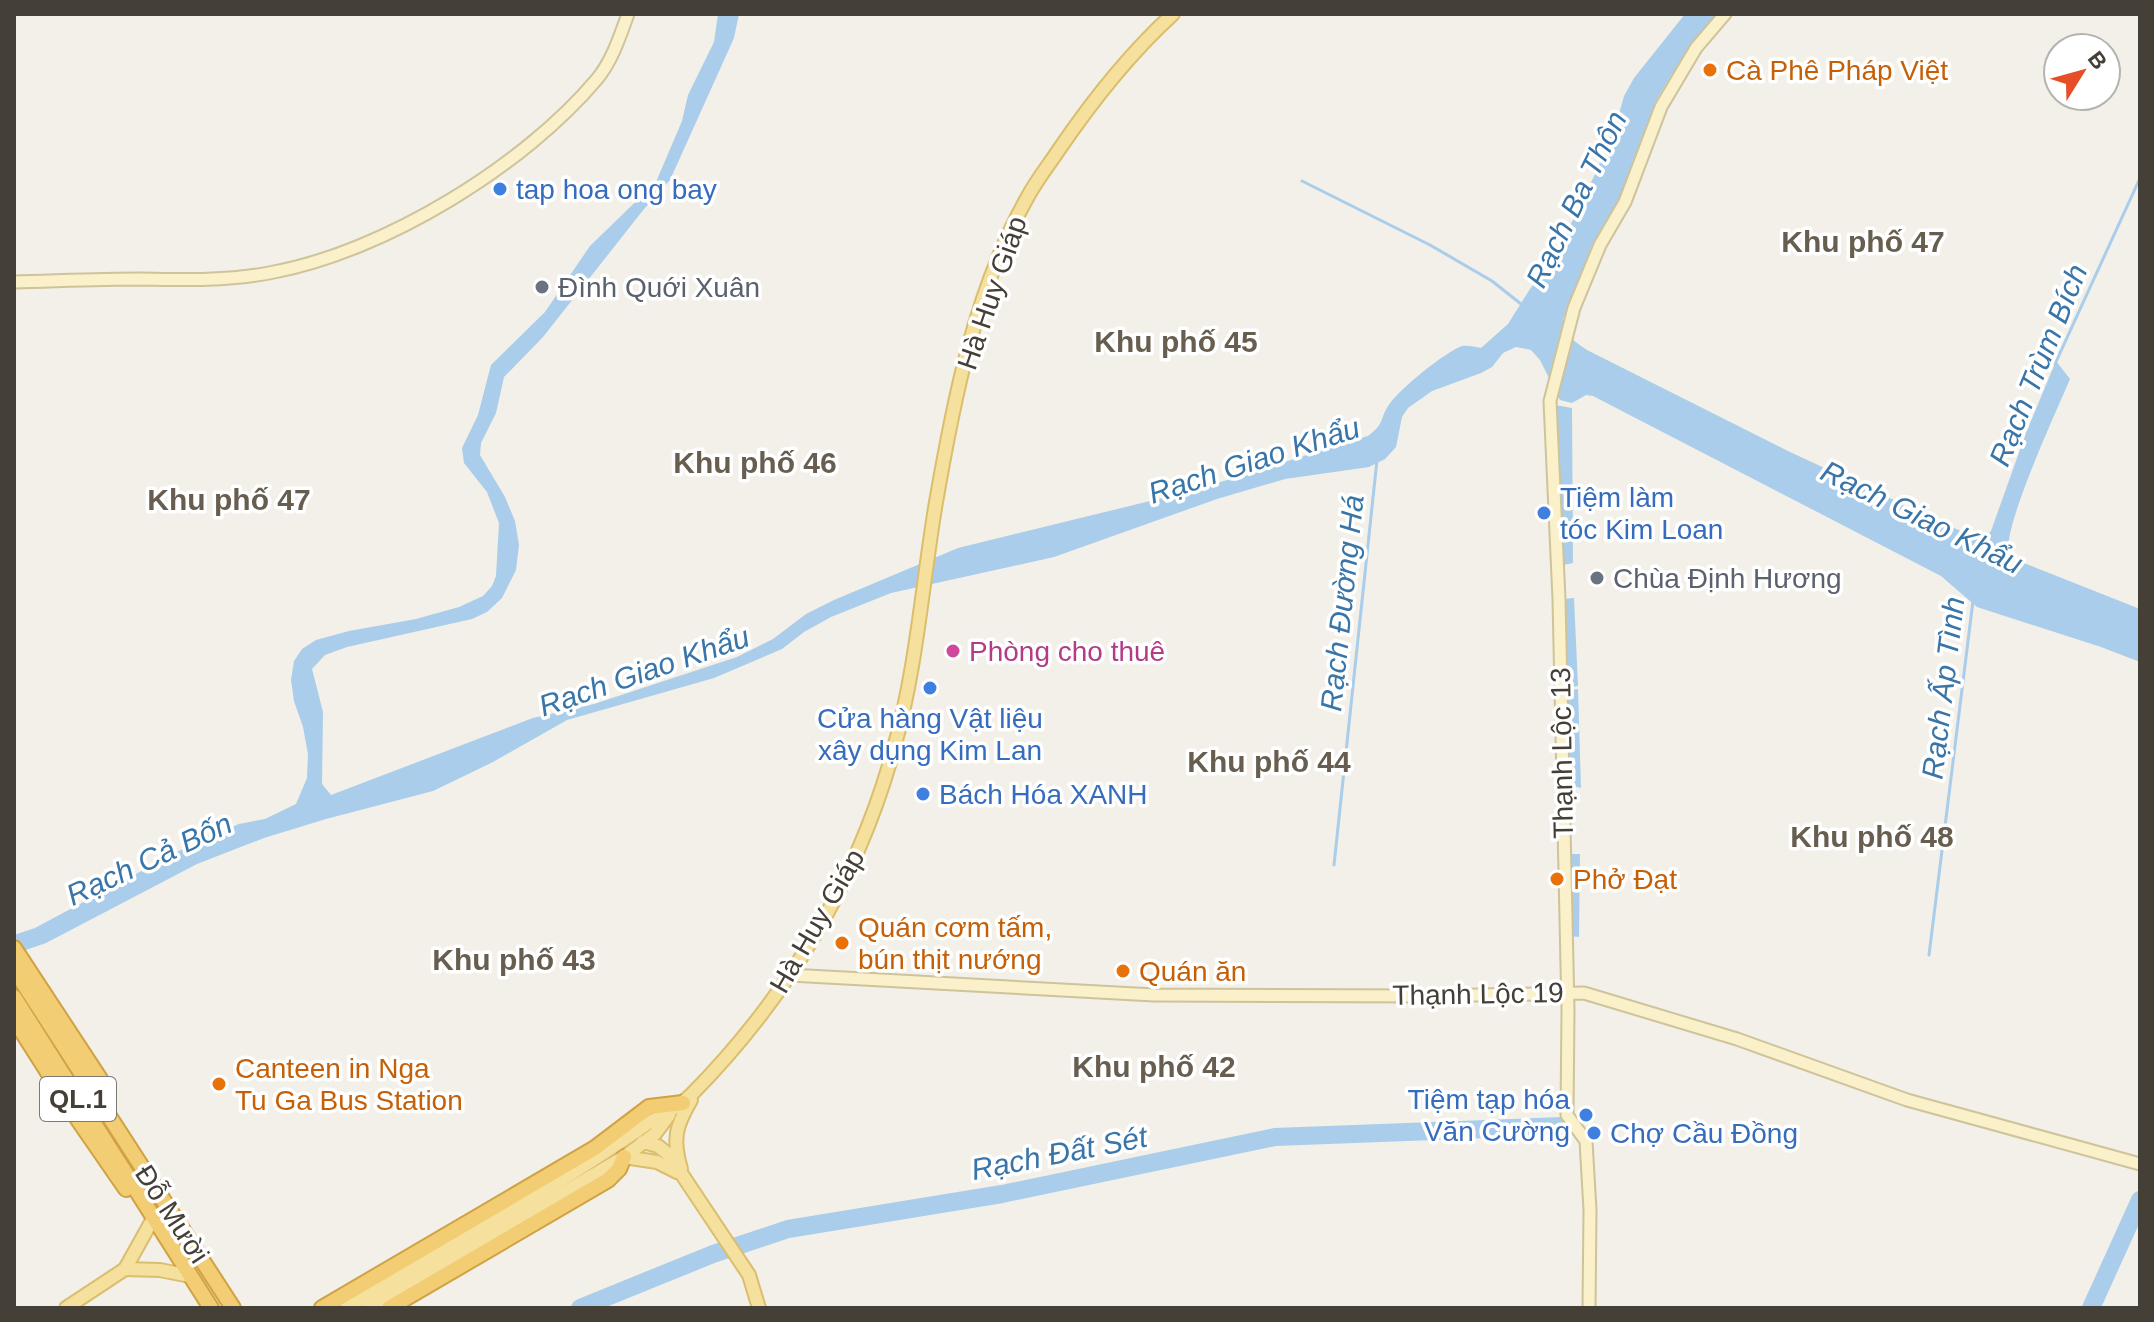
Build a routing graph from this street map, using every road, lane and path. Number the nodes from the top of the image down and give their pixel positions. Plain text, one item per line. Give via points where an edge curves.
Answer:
1 (628, 14) edge
2 (1173, 14) edge
3 (1725, 14) edge
4 (14, 282) edge
5 (14, 948) edge
6 (20, 971) edge
7 (790, 975) junction
8 (1567, 991) junction
9 (14, 997) edge
10 (14, 1019) edge
11 (698, 1088) junction
12 (677, 1108) junction
13 (98, 1128) junction
14 (624, 1142) junction
15 (646, 1142) junction
16 (624, 1157) junction
17 (2140, 1164) edge
18 (582, 1176) junction
19 (683, 1176) junction
20 (154, 1217) junction
21 (125, 1269) junction
22 (190, 1276) junction
23 (230, 1303) edge
24 (66, 1308) edge
25 (211, 1308) edge
26 (243, 1308) edge
27 (322, 1308) edge
28 (346, 1308) edge
29 (368, 1308) edge
30 (389, 1308) edge
31 (759, 1308) edge
32 (1589, 1308) edge

1 - 4 street via 597,80 549,127 481,182 370,242 303,266 251,276
2 - 7 main road, Hà Huy Giáp via 1091,103 1025,200 1002,253 974,327 951,420 896,742 876,809 841,890
3 - 8 street, Thạnh Lộc 13 via 1696,48 1665,100 1569,321 1551,391
5 - 6 highway, QL.1
6 - 13 highway, Đỗ Mười / QL.1
7 - 8 street, Thạnh Lộc 19 via 1154,995
7 - 11 main road, Hà Huy Giáp
8 - 17 street, Thạnh Lộc 19 via 1737,1039 1907,1100
8 - 32 street, Thạnh Lộc 13 via 1567,1115 1586,1141
9 - 13 highway, Đỗ Mười / QL.1
10 - 13 highway, Đỗ Mười / QL.1
11 - 12 main road, Hà Huy Giáp
11 - 19 main road, Hà Huy Giáp via 676,1131
12 - 14 main road, Hà Huy Giáp
12 - 15 main road, Hà Huy Giáp
12 - 27 highway via 649,1107 595,1148
13 - 20 highway, Đỗ Mười / QL.1 via 123,1187 143,1200
13 - 23 highway, Đỗ Mười / QL.1
14 - 15 main road
14 - 18 main road, Hà Huy Giáp
15 - 16 main road, Hà Huy Giáp
15 - 19 main road, Hà Huy Giáp via 668,1154
16 - 18 main road, Hà Huy Giáp
16 - 19 main road via 657,1162
16 - 30 highway via 608,1180
18 - 28 main road
18 - 29 main road
19 - 31 main road, Hà Huy Giáp via 741,1262
20 - 21 main road
20 - 22 highway, Đỗ Mười / QL.1
21 - 22 main road
21 - 24 main road
22 - 25 highway, Đỗ Mười / QL.1
23 - 26 highway

